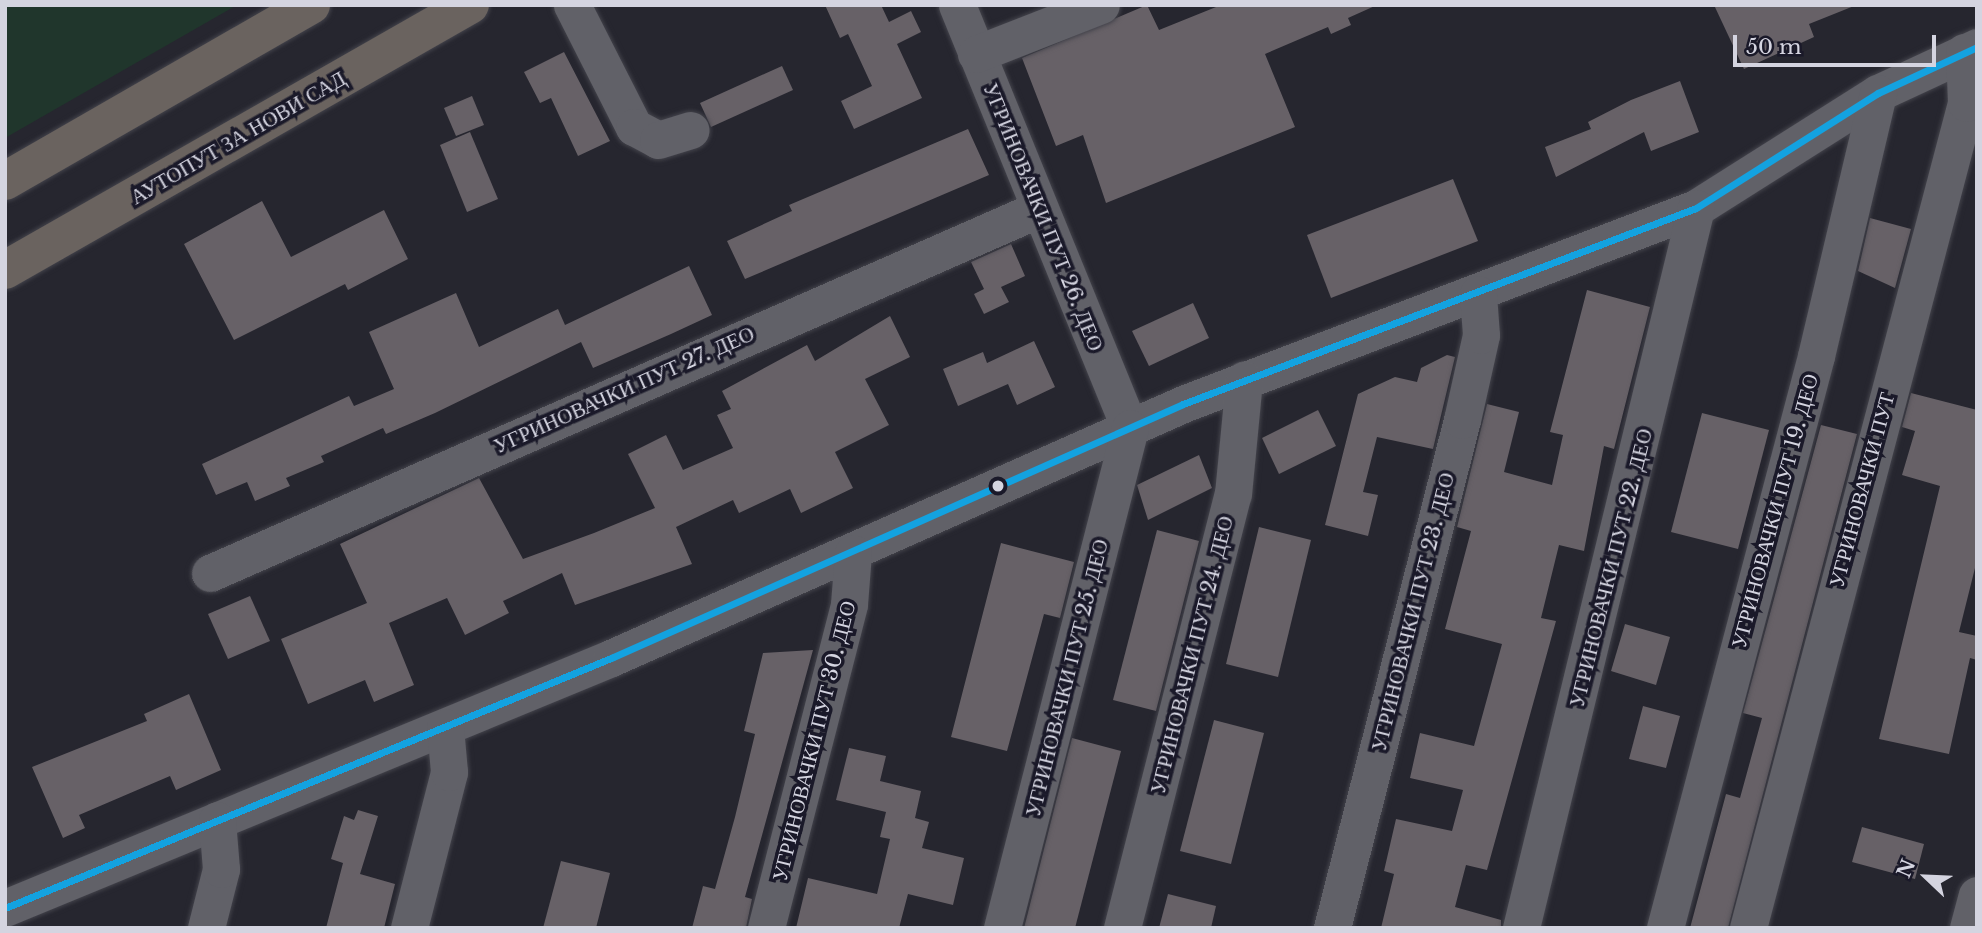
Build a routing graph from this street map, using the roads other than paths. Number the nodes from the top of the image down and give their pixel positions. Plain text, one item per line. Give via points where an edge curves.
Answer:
1 (311, 5) edge
2 (470, 5) edge
3 (572, 5) edge
4 (957, 5) edge
5 (1101, 5) edge
6 (1971, 50) edge
7 (976, 54) junction
8 (1878, 93) junction
9 (691, 130) dead end
10 (5, 181) edge
11 (1696, 208) junction
12 (1039, 209) junction
13 (5, 270) edge
14 (1478, 294) junction
15 (1244, 380) junction
16 (1129, 428) junction
17 (853, 553) junction
18 (210, 573) dead end
19 (445, 727) junction
20 (218, 820) junction
21 (1977, 895) edge
22 (25, 911) edge
23 (206, 928) edge
24 (410, 928) edge
25 (766, 928) edge
26 (1002, 928) edge
27 (1122, 928) edge
28 (1332, 928) edge
29 (1521, 928) edge
30 (1665, 928) edge
31 (1748, 928) edge
32 (1968, 928) edge

1 - 10 main road
2 - 13 main road, АУТОПУТ ЗА НОВИ САД
3 - 9 street via 634,127 658,140
4 - 7 street, УГРИНОВАЧКИ ПУТ 26. ДЕО
5 - 7 street
6 - 8 street, УГРИНОВАЧКИ ПУТ
6 - 31 street, УГРИНОВАЧКИ ПУТ via 1966,103
7 - 12 street, УГРИНОВАЧКИ ПУТ 26. ДЕО
8 - 11 street, УГРИНОВАЧКИ ПУТ
8 - 30 street, УГРИНОВАЧКИ ПУТ 19. ДЕО via 1816,355
11 - 14 street, УГРИНОВАЧКИ ПУТ
11 - 29 street, УГРИНОВАЧКИ ПУТ 22. ДЕО via 1681,287
12 - 16 street, УГРИНОВАЧКИ ПУТ 26. ДЕО
12 - 18 street, УГРИНОВАЧКИ ПУТ 27. ДЕО
14 - 15 street, УГРИНОВАЧКИ ПУТ
14 - 28 street, УГРИНОВАЧКИ ПУТ 23. ДЕО via 1482,335
15 - 16 street, УГРИНОВАЧКИ ПУТ
15 - 27 street, УГРИНОВАЧКИ ПУТ 24. ДЕО via 1233,495
16 - 17 street, УГРИНОВАЧКИ ПУТ
16 - 26 street, УГРИНОВАЧКИ ПУТ 25. ДЕО
17 - 19 street, УГРИНОВАЧКИ ПУТ
17 - 25 street, УГРИНОВАЧКИ ПУТ 30. ДЕО via 849,604
19 - 20 street, УГРИНОВАЧКИ ПУТ
19 - 24 street via 449,772
20 - 22 street, УГРИНОВАЧКИ ПУТ
20 - 23 street via 222,869
21 - 32 street

